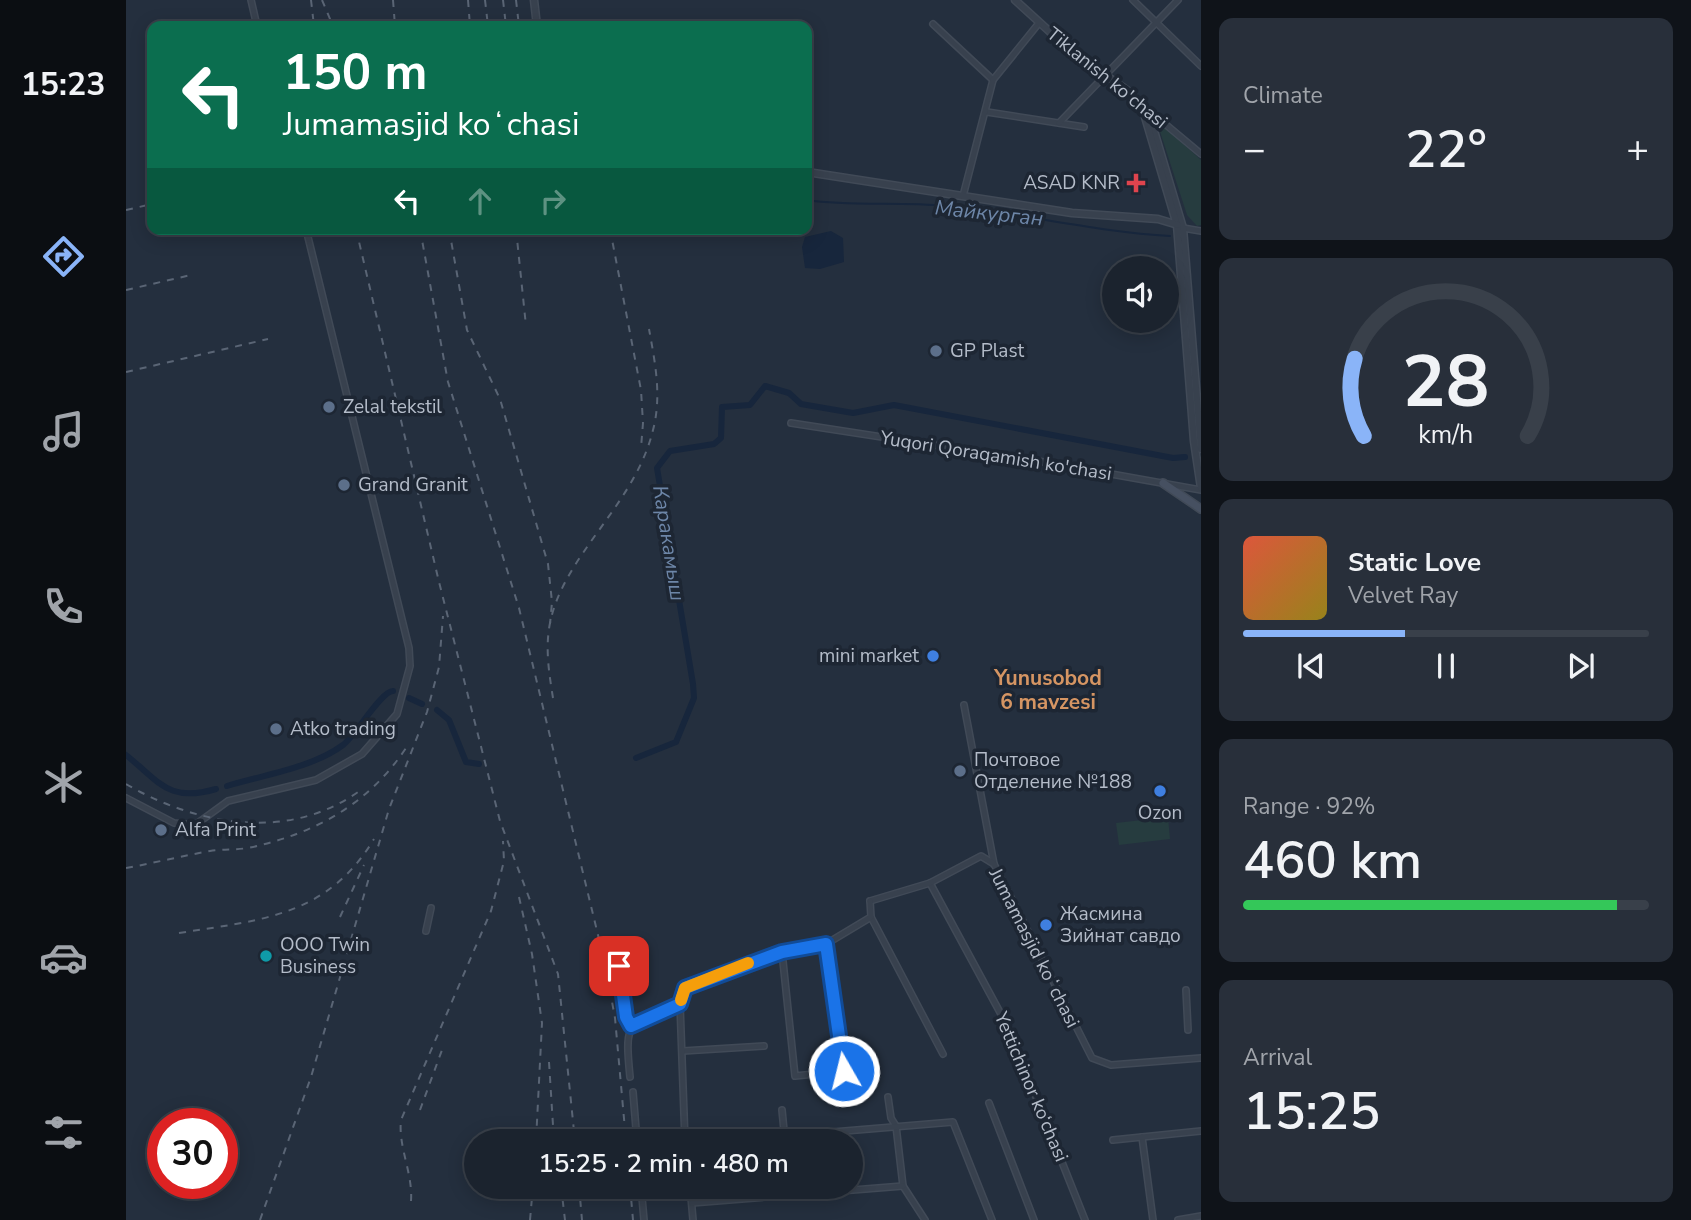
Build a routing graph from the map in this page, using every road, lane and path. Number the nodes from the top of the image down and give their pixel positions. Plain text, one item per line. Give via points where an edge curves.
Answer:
1 (251, 0) edge
2 (534, 0) edge
3 (1015, 0) edge
4 (1133, 0) edge
5 (1178, 0) edge
6 (256, 21) edge
7 (536, 21) edge
8 (1039, 23) junction
9 (1156, 23) junction
10 (933, 24) dead end
11 (1201, 66) edge
12 (1104, 75) junction
13 (993, 80) junction
14 (1138, 101) junction
15 (987, 112) junction
16 (1059, 122) junction
17 (1084, 127) dead end
18 (1201, 154) edge
19 (812, 173) edge
20 (963, 196) junction
21 (1180, 226) junction
22 (1201, 231) edge
23 (307, 235) edge
24 (791, 424) dead end
25 (1198, 443) edge
26 (1163, 483) junction
27 (1201, 489) edge
28 (1201, 509) edge
29 (964, 705) dead end
30 (126, 798) edge
31 (994, 863) junction
32 (930, 883) junction
33 (862, 896) dead end
34 (870, 901) junction
35 (431, 908) dead end
36 (871, 918) junction
37 (426, 931) dead end
38 (826, 944) junction
39 (782, 952) junction
40 (619, 966) dead end
41 (1186, 990) dead end
42 (680, 1004) junction
43 (631, 1026) junction
44 (1188, 1030) dead end
45 (764, 1046) dead end
46 (683, 1051) junction
47 (943, 1054) dead end
48 (1201, 1058) edge
49 (630, 1077) dead end
50 (633, 1092) dead end
51 (888, 1097) dead end
52 (989, 1102) dead end
53 (782, 1110) dead end
54 (896, 1126) junction
55 (636, 1129) edge
56 (685, 1129) edge
57 (784, 1129) edge
58 (863, 1130) edge
59 (1201, 1131) edge
60 (1142, 1137) junction
61 (1113, 1140) dead end
62 (903, 1185) junction
63 (863, 1189) edge
64 (642, 1199) edge
65 (692, 1199) edge
66 (748, 1199) edge
67 (692, 1203) junction
68 (1201, 1216) edge
69 (643, 1220) edge
70 (693, 1220) edge
71 (925, 1220) edge
72 (992, 1220) edge
73 (1034, 1220) edge
74 (1085, 1220) edge
75 (1153, 1220) edge
76 (1178, 1220) edge

1 - 6 street
2 - 7 street
3 - 8 street, Tiklanish ko'chasi
4 - 9 street
5 - 9 street
8 - 12 street, Tiklanish ko'chasi
8 - 13 street
9 - 11 street
9 - 12 street
10 - 13 street
12 - 14 street, Tiklanish ko'chasi
12 - 16 street
13 - 15 street
14 - 18 street, Tiklanish ko'chasi
14 - 21 street via 1152,124
15 - 16 street
15 - 20 street
16 - 17 street
19 - 20 street
20 - 21 street via 1083,214 1158,219
21 - 22 street
21 - 25 street
23 - 30 street via 409,648 410,666 397,714 379,738 336,771 228,801 195,825 174,822
24 - 26 street, Yuqori Qoraqamish ko'chasi
25 - 27 street
26 - 27 street, Yuqori Qoraqamish ko'chasi
26 - 28 main road
29 - 31 street
31 - 32 street, Jumamasjid koʻchasi via 981,856
31 - 48 street, Jumamasjid koʻchasi via 1089,1056 1111,1065
32 - 34 street, Jumamasjid koʻchasi
32 - 74 street, Yettichinor ko‘chasi via 1009,1029
33 - 34 street
34 - 36 street
35 - 37 street
36 - 38 street
36 - 47 street
38 - 39 street
38 - 39 street via 844,1071 795,1076
39 - 42 street via 683,989
40 - 43 street
41 - 44 street
42 - 43 street
42 - 46 street
43 - 49 street via 626,1035
45 - 46 street
46 - 56 street
50 - 55 street
51 - 54 street
52 - 73 street
53 - 57 street
54 - 58 street
54 - 62 street
54 - 72 street via 953,1122
59 - 60 street
60 - 61 street
60 - 75 street
62 - 63 street
62 - 71 street
64 - 69 street
65 - 67 street
66 - 67 street
67 - 70 street
68 - 76 street

